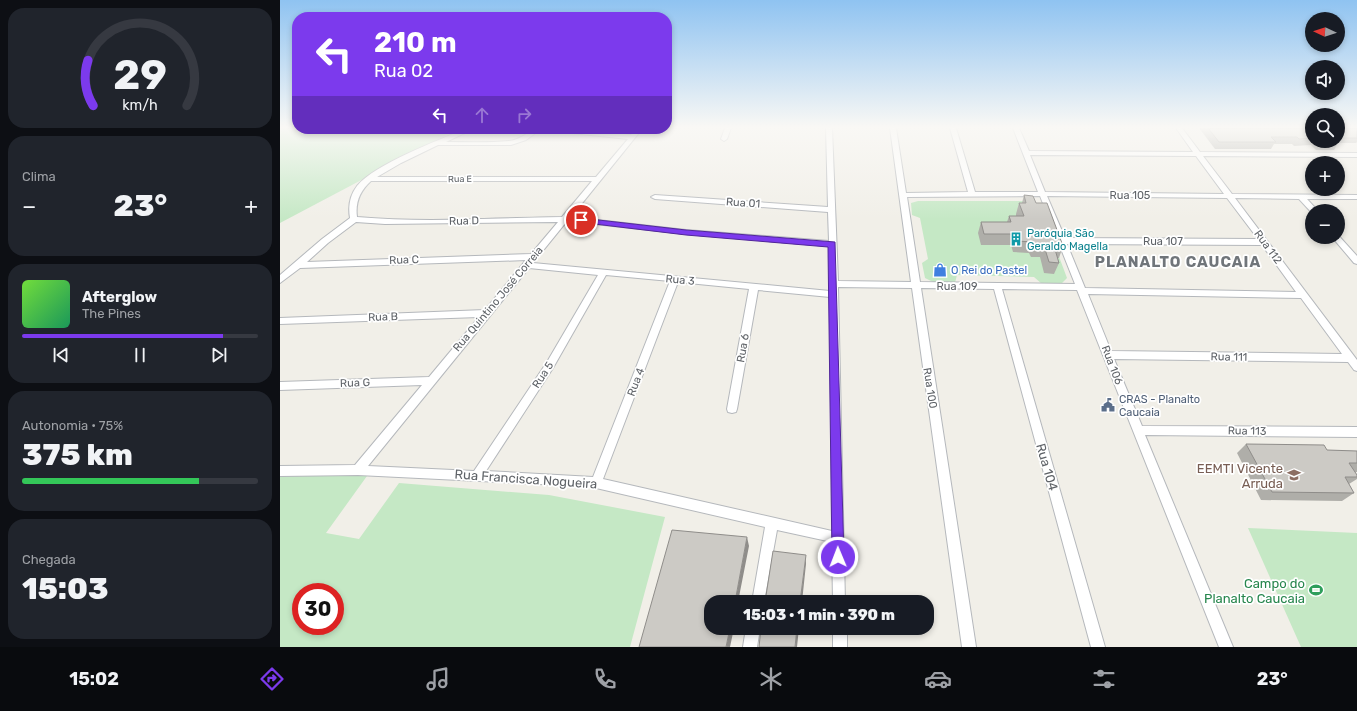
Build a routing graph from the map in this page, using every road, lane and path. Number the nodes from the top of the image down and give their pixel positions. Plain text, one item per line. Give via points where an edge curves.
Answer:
1 (408, 158) edge
2 (614, 158) edge
3 (830, 158) edge
4 (898, 158) edge
5 (962, 158) edge
6 (1028, 158) edge
7 (1201, 158) edge
8 (598, 178) junction
9 (369, 179) junction
10 (1042, 194) junction
11 (904, 195) junction
12 (972, 195) junction
13 (1230, 196) junction
14 (1301, 196) junction
15 (655, 197) dead end
16 (1357, 197) edge
17 (1308, 204) edge
18 (831, 210) junction
19 (566, 218) junction
20 (358, 220) junction
21 (1062, 241) junction
22 (1264, 242) junction
23 (832, 244) junction
24 (1342, 244) edge
25 (533, 257) junction
26 (1357, 261) edge
27 (298, 264) junction
28 (527, 265) junction
29 (604, 273) junction
30 (675, 279) junction
31 (280, 280) edge
32 (754, 286) junction
33 (915, 286) junction
34 (997, 286) junction
35 (834, 289) junction
36 (1082, 289) junction
37 (1304, 295) junction
38 (486, 313) junction
39 (280, 321) edge
40 (1108, 355) junction
41 (1350, 358) junction
42 (1357, 367) edge
43 (430, 382) junction
44 (280, 386) edge
45 (732, 409) dead end
46 (1137, 430) junction
47 (1357, 432) edge
48 (358, 470) junction
49 (280, 471) edge
50 (477, 475) junction
51 (596, 483) junction
52 (772, 522) junction
53 (838, 538) junction
54 (759, 595) edge
55 (839, 595) edge
56 (752, 635) edge
57 (840, 635) edge
58 (750, 647) edge
59 (840, 647) edge
60 (970, 647) edge
61 (1098, 647) edge
62 (1226, 647) edge

1 - 9 street
2 - 8 street, Rua Quintino José Correia
3 - 18 street
4 - 11 street, Rua 100
5 - 12 street
6 - 10 street, Rua 106
7 - 13 street, Rua 112
8 - 9 street, Rua E
8 - 19 street, Rua Quintino José Correia
9 - 20 street via 357,192 352,212
10 - 12 street, Rua 105
10 - 13 street, Rua 105
10 - 21 street, Rua 106
11 - 12 street, Rua 105
11 - 33 street, Rua 100
13 - 14 street, Rua 105
13 - 22 street, Rua 112
14 - 16 street, Rua 105
14 - 17 street
15 - 18 street, Rua 01
18 - 23 street
19 - 20 street, Rua D via 426,222
19 - 23 street, Rua D via 686,232
19 - 25 street, Rua Quintino José Correia
20 - 27 street via 325,241
21 - 22 street, Rua 107
21 - 36 street, Rua 106
22 - 37 street, Rua 112
23 - 35 street
24 - 26 street
25 - 27 street, Rua C
25 - 28 street, Rua Quintino José Correia
27 - 31 street
28 - 29 street, Rua 3
28 - 38 street, Rua Quintino José Correia
29 - 30 street, Rua 3
29 - 50 street, Rua 5 via 550,365
30 - 32 street, Rua 3
30 - 51 street, Rua 4
32 - 35 street, Rua 3
32 - 45 street, Rua 6
33 - 34 street, Rua 109
33 - 35 street, Rua 109
33 - 60 street, Rua 100
34 - 36 street, Rua 109
34 - 61 street, Rua 104
35 - 53 street
36 - 37 street, Rua 109
36 - 40 street, Rua 106
37 - 41 street, Rua 112
38 - 39 street, Rua B
38 - 43 street, Rua Quintino José Correia
40 - 41 street, Rua 111
40 - 46 street, Rua 106
41 - 42 street, Rua 112
43 - 44 street, Rua G
43 - 48 street, Rua Quintino José Correia
46 - 47 street, Rua 113
46 - 62 street, Rua 106
48 - 49 street, Rua Francisca Nogueira
48 - 50 street, Rua Francisca Nogueira
50 - 51 street, Rua Francisca Nogueira
51 - 52 street, Rua Francisca Nogueira
52 - 53 street, Rua Francisca Nogueira
52 - 54 street
53 - 55 street
56 - 58 street
57 - 59 street

